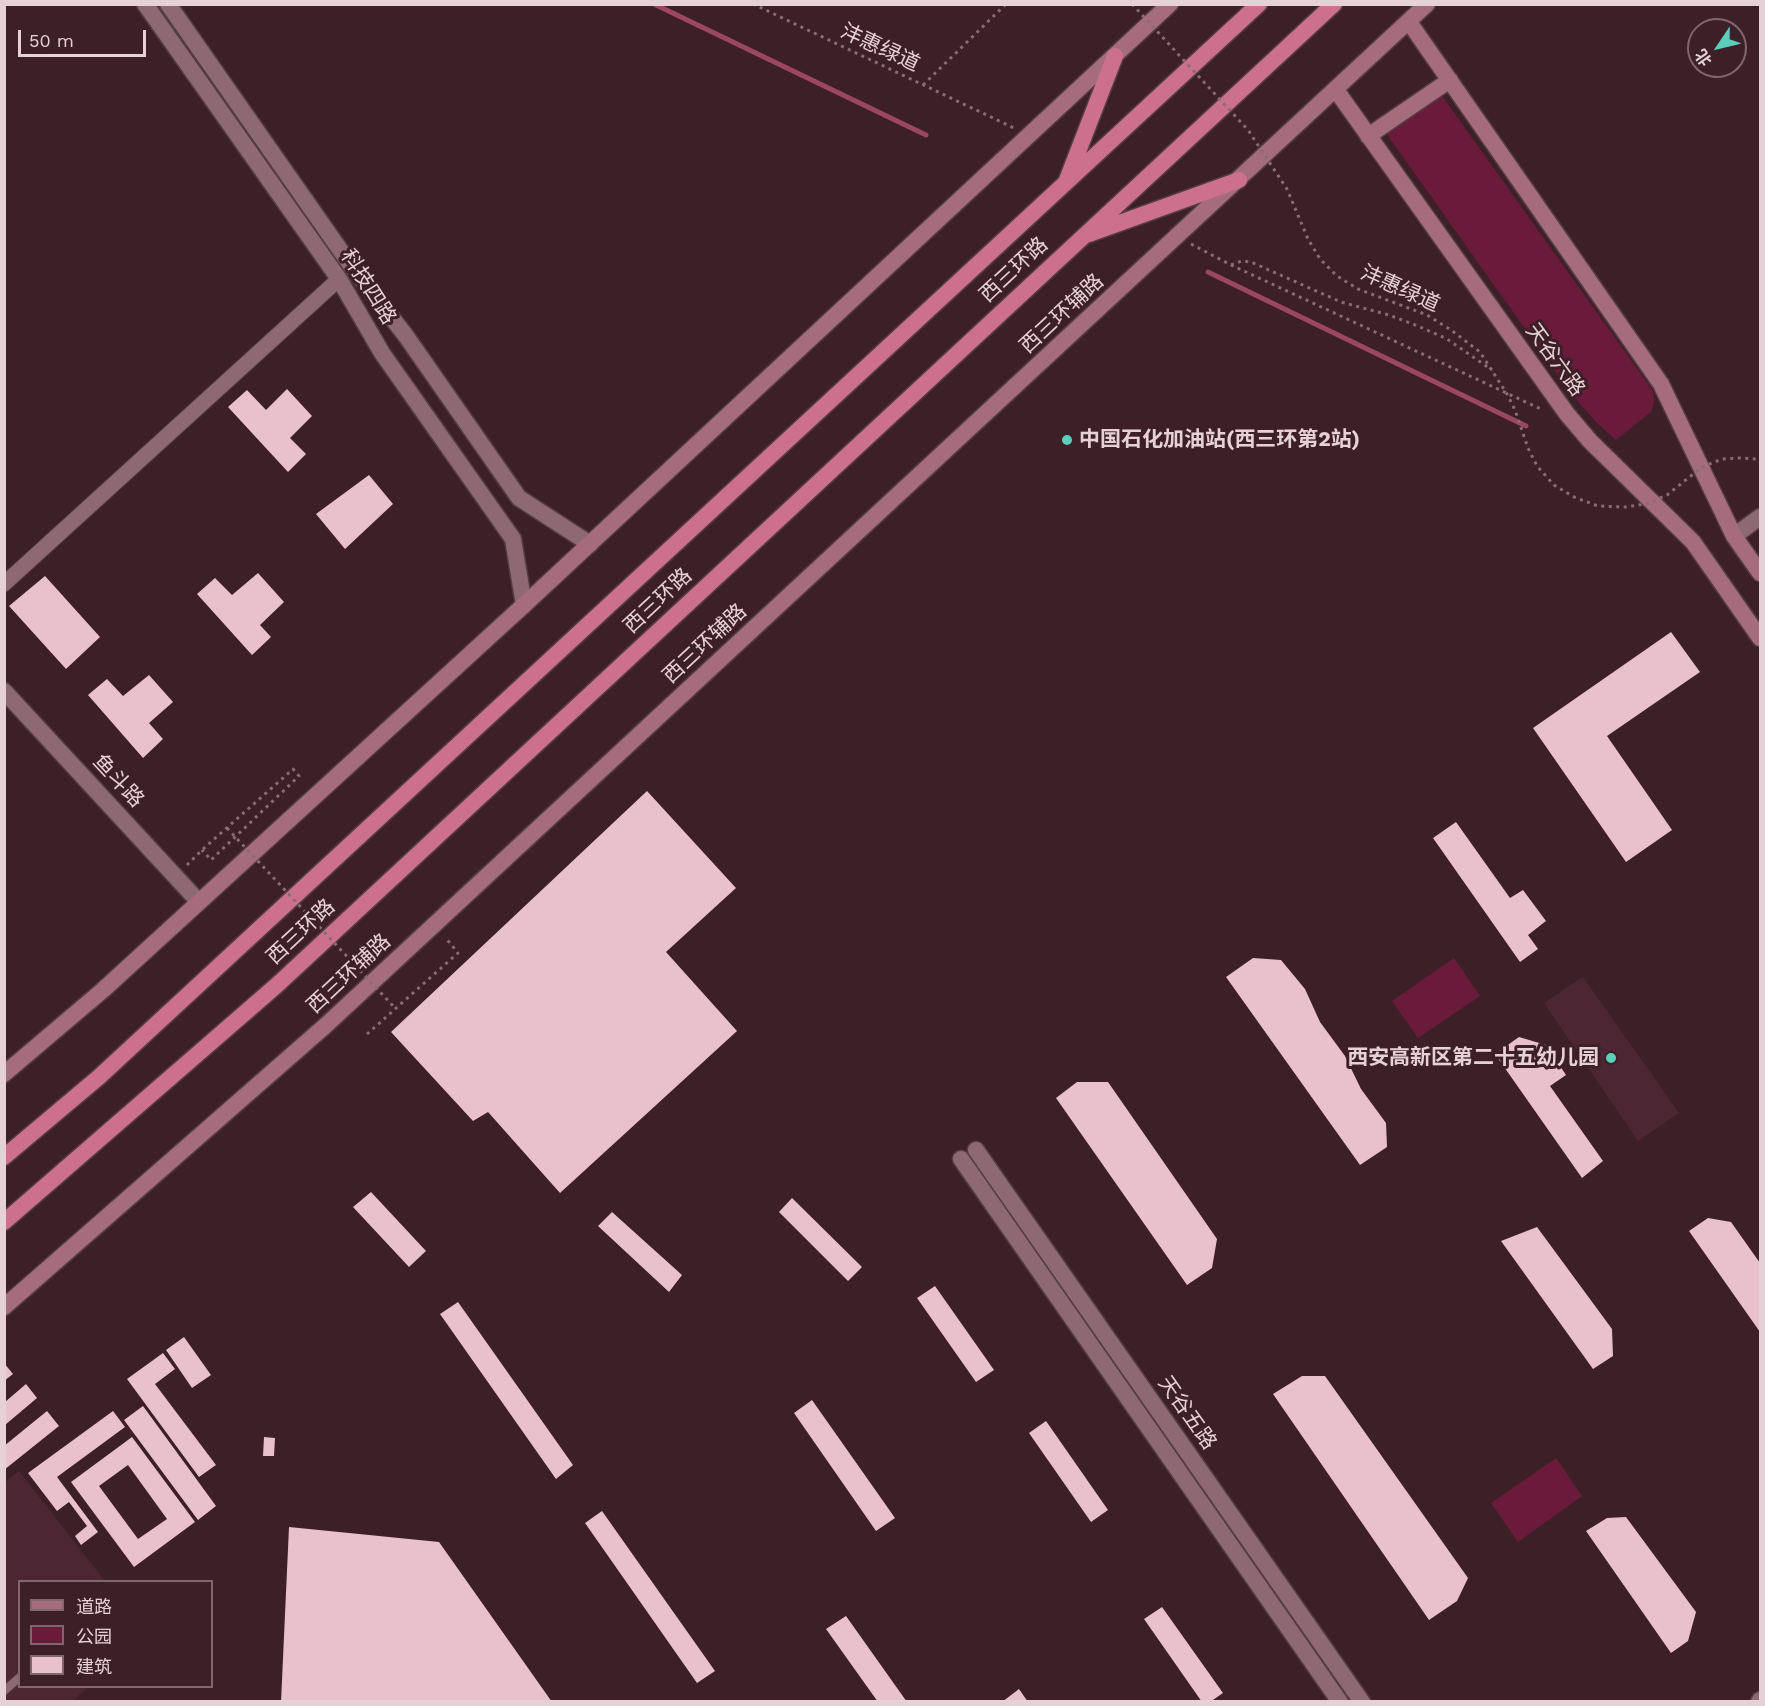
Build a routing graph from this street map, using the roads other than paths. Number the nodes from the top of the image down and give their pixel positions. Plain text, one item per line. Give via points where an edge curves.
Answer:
1 (145, 4) edge
2 (168, 4) edge
3 (1170, 4) edge
4 (1259, 4) edge
5 (1334, 4) edge
6 (1428, 4) edge
7 (1409, 22) junction
8 (1115, 56) junction
9 (1450, 80) junction
10 (1336, 90) junction
11 (1368, 136) junction
12 (1239, 180) junction
13 (1065, 185) junction
14 (1083, 237) junction
15 (339, 279) junction
16 (1761, 518) edge
17 (1734, 536) junction
18 (590, 544) junction
19 (1761, 573) edge
20 (4, 584) edge
21 (524, 605) junction
22 (1761, 638) edge
23 (4, 691) edge
24 (199, 902) junction
25 (4, 1074) edge
26 (976, 1150) joint
27 (4, 1157) edge
28 (961, 1159) joint
29 (4, 1222) edge
30 (4, 1307) edge
31 (18, 1679) edge
32 (4, 1691) edge
33 (1340, 1701) edge
34 (1362, 1701) edge

1 - 15 street, 科技四路
2 - 18 street, 科技四路 via 519,498
3 - 8 main road
4 - 13 highway, 西三环路
5 - 14 highway, 西三环路
6 - 7 main road, 西三环辅路
7 - 9 main road
7 - 10 main road, 西三环辅路
8 - 13 highway
8 - 18 main road
9 - 11 main road
9 - 17 main road via 1661,384
10 - 11 main road, 天谷六路
10 - 12 main road, 西三环辅路
11 - 22 main road, 天谷六路 via 1572,421 1693,542
12 - 14 highway
12 - 30 main road, 西三环辅路 via 326,1026
13 - 27 highway, 西三环路 via 108,1069
14 - 29 highway, 西三环路 via 277,985
15 - 20 street
15 - 21 street, 科技四路 via 382,353 513,540
16 - 17 street
17 - 19 main road
18 - 21 main road
21 - 24 main road
23 - 24 street, 鱼斗路
24 - 25 main road
26 - 28 lane
26 - 34 street, 天谷五路
28 - 33 street, 天谷五路
31 - 32 lane

